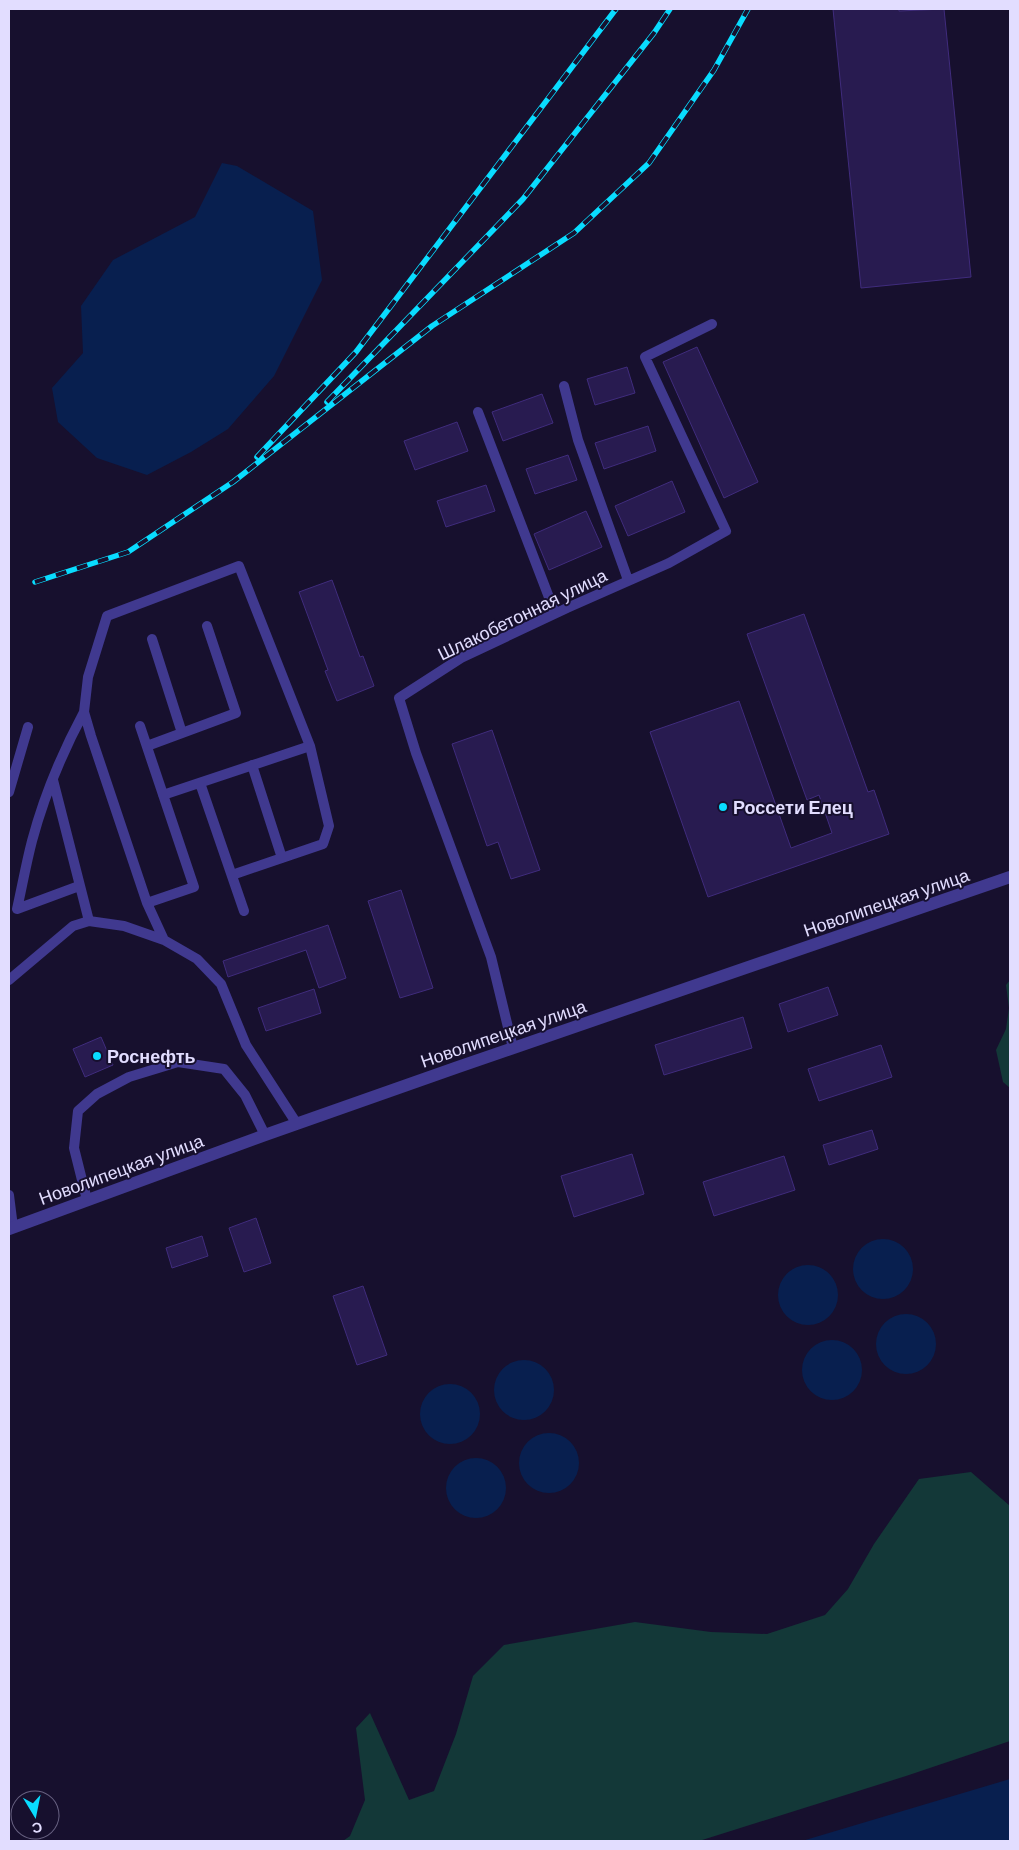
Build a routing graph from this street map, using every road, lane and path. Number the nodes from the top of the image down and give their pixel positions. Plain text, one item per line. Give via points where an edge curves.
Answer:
1 (712, 324) dead end
2 (564, 386) dead end
3 (478, 412) dead end
4 (628, 580) junction
5 (555, 613) junction
6 (207, 626) dead end
7 (152, 639) dead end
8 (84, 712) junction
9 (140, 726) dead end
10 (28, 727) dead end
11 (182, 733) junction
12 (147, 746) junction
13 (310, 746) junction
14 (252, 765) junction
15 (53, 779) junction
16 (200, 783) junction
17 (9, 792) edge
18 (163, 795) junction
19 (282, 858) junction
20 (232, 875) junction
21 (1010, 877) edge
22 (80, 886) junction
23 (147, 903) junction
24 (244, 911) dead end
25 (89, 921) junction
26 (164, 940) junction
27 (9, 980) edge
28 (513, 1048) junction
29 (298, 1124) junction
30 (265, 1135) junction
31 (9, 1195) edge
32 (87, 1200) junction
33 (11, 1228) edge

1 - 4 lane, Шлакобетонная улица via 645,358 726,531 668,563
2 - 4 lane via 578,440
3 - 5 lane
4 - 5 lane, Шлакобетонная улица
5 - 28 lane, Шлакобетонная улица via 461,658 399,698 416,753 492,957
6 - 11 lane via 236,713
7 - 11 lane
8 - 13 lane via 88,677 107,616 239,566
8 - 15 lane
8 - 23 lane
9 - 12 lane
10 - 17 lane
11 - 12 lane
12 - 18 lane
13 - 14 lane
13 - 19 lane via 328,826 323,844
14 - 16 lane
14 - 19 lane
15 - 22 lane
15 - 22 lane via 32,841 17,909
16 - 18 lane
16 - 20 lane
18 - 23 lane via 194,887
19 - 20 lane
20 - 24 lane
21 - 28 street, Новолипецкая улица
22 - 25 lane
23 - 26 lane
25 - 26 lane via 124,926
25 - 27 lane via 73,926
26 - 29 lane via 197,959 221,984 246,1045
28 - 29 street, Новолипецкая улица
29 - 30 street, Новолипецкая улица
30 - 32 street, Новолипецкая улица
30 - 32 lane via 245,1095 224,1069 178,1062 129,1077 97,1094 78,1111 74,1148
31 - 33 lane
32 - 33 street, Новолипецкая улица

